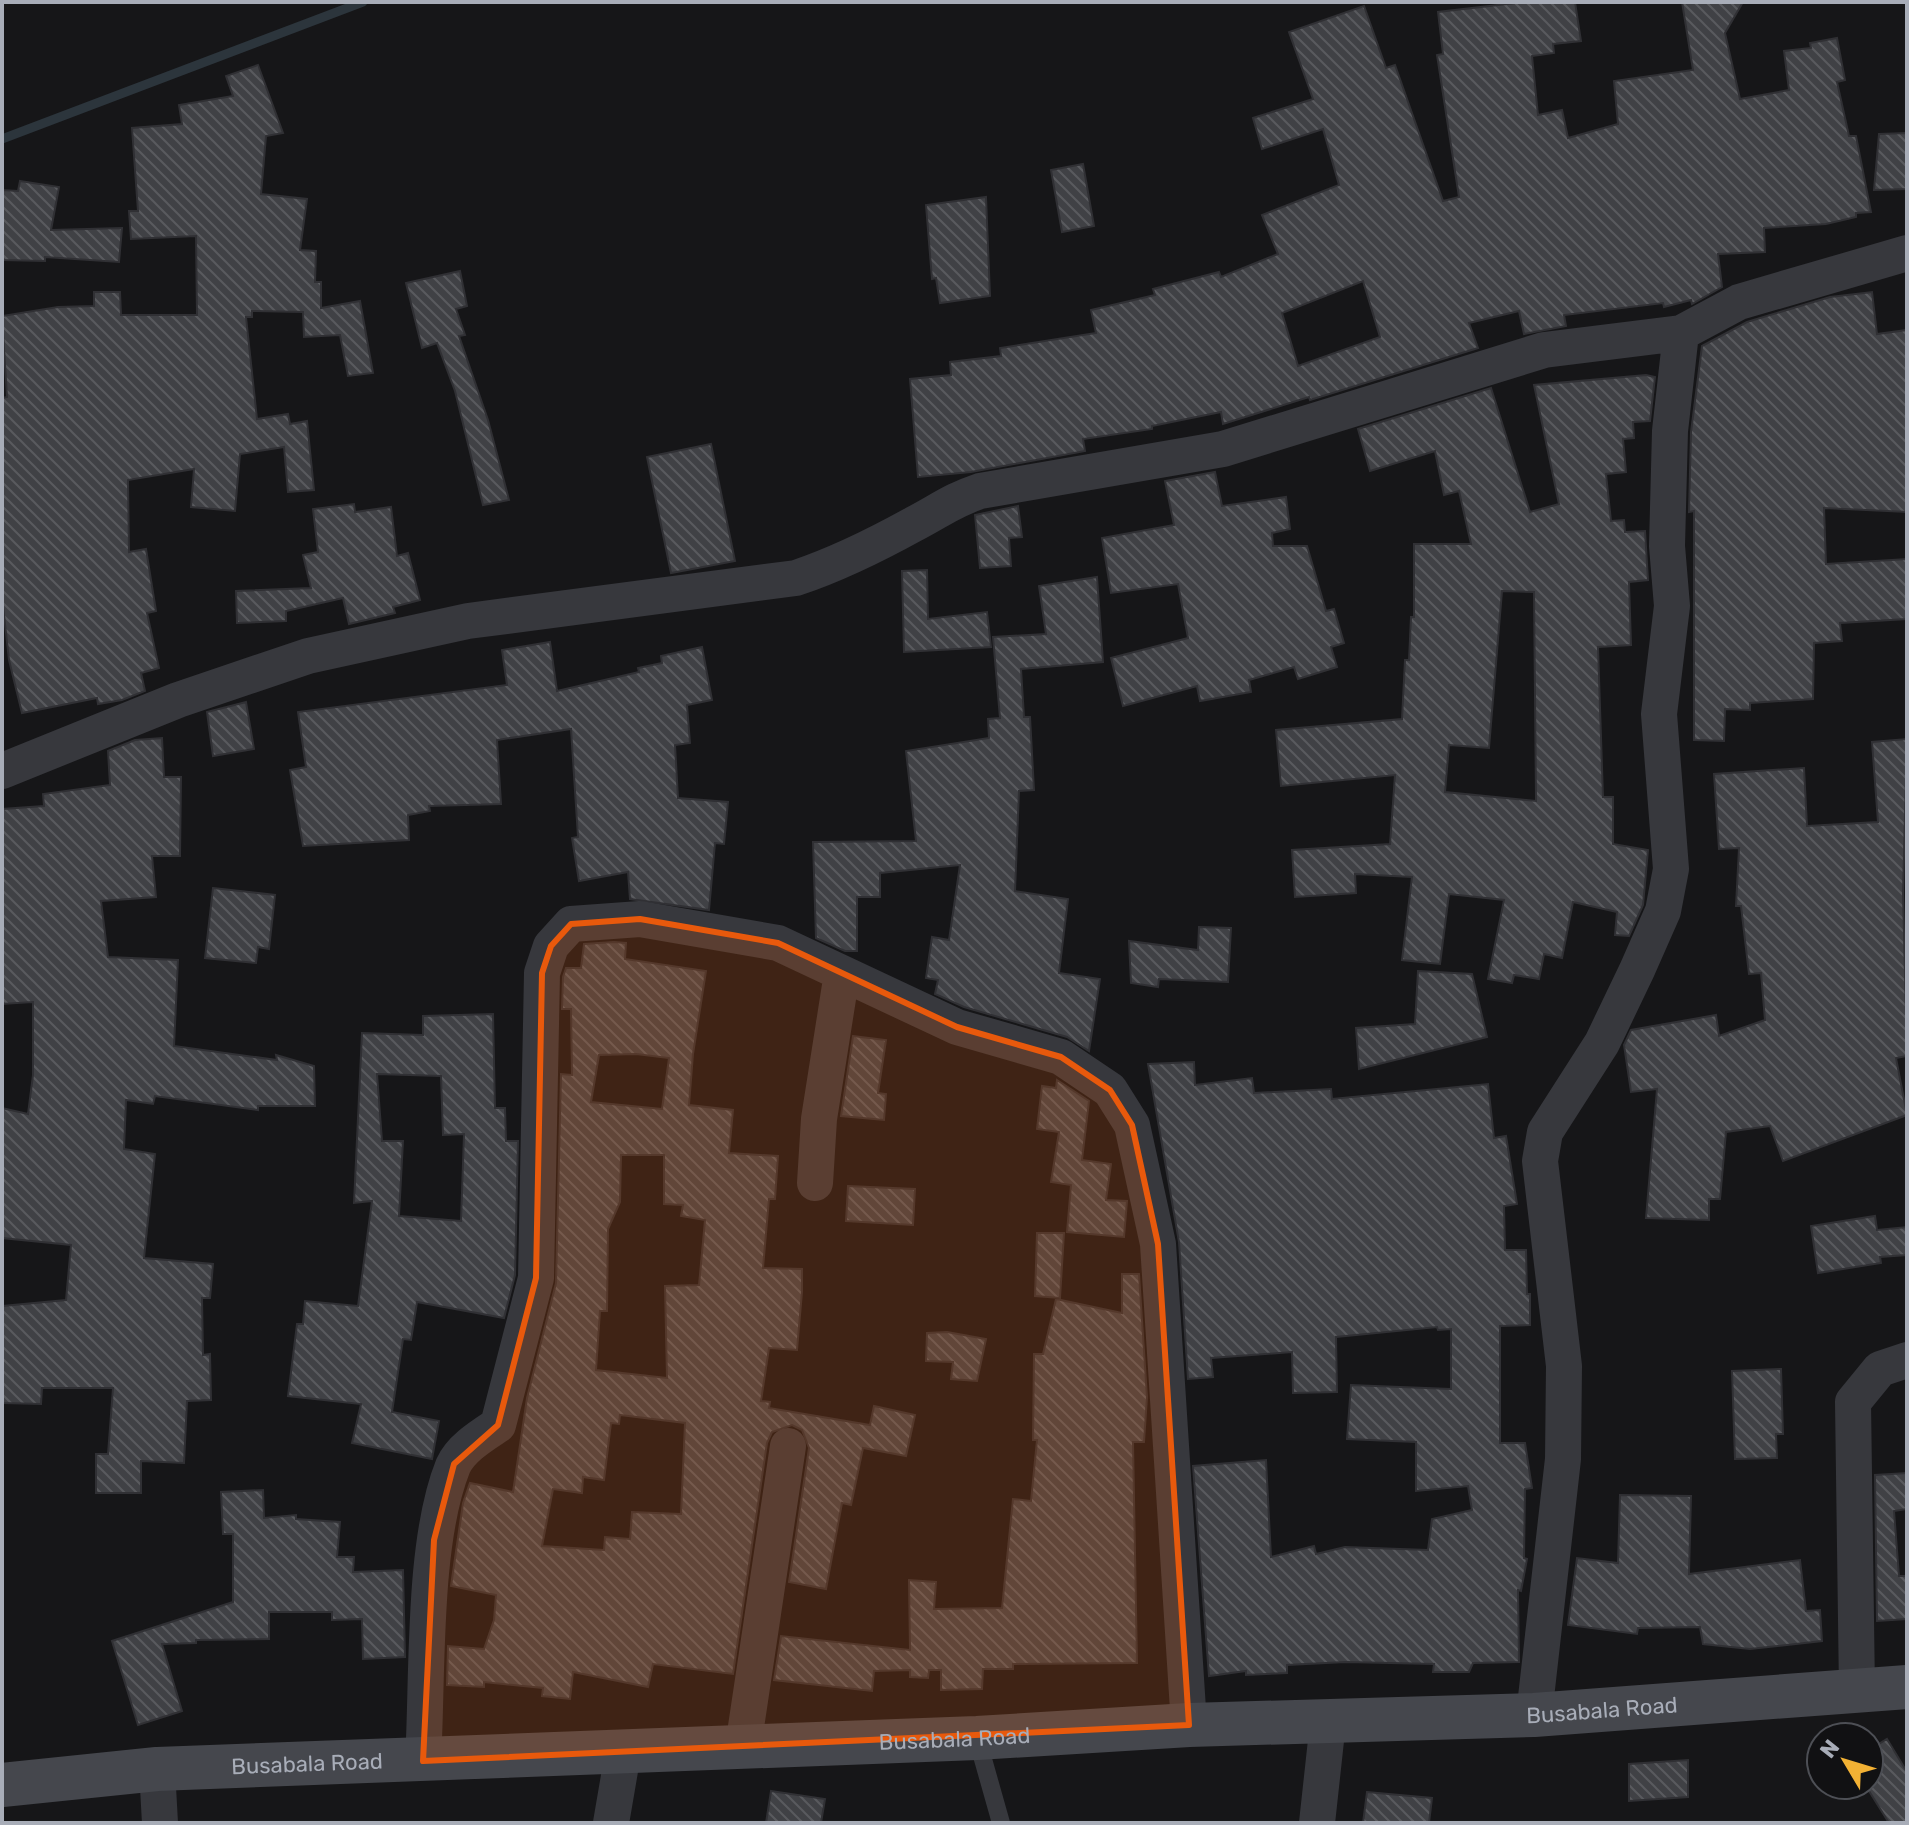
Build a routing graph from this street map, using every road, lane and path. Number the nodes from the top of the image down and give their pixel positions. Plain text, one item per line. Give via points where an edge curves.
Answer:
1 (1907, 253) edge
2 (1681, 333) junction
3 (2, 771) edge
4 (842, 973) junction
5 (815, 1183) dead end
6 (1907, 1360) edge
7 (788, 1446) dead end
8 (1907, 1687) edge
9 (1857, 1691) junction
10 (1534, 1715) junction
11 (1328, 1722) junction
12 (1189, 1725) junction
13 (977, 1738) junction
14 (743, 1747) junction
15 (623, 1753) junction
16 (423, 1761) junction
17 (157, 1769) junction
18 (2, 1785) edge
19 (160, 1823) edge
20 (611, 1823) edge
21 (1001, 1823) edge
22 (1317, 1823) edge

1 - 2 street via 1739,302
2 - 3 street via 1544,350 1223,449 980,491 951,500 833,566 796,578 468,621 308,656 178,700
2 - 10 street via 1670,431 1667,546 1672,606 1659,714 1671,869 1663,911 1637,970 1602,1043 1545,1132 1540,1161 1564,1366 1563,1459
4 - 5 street via 819,1119
4 - 12 street via 957,1027 1061,1057 1110,1090 1132,1125 1158,1244
4 - 16 street via 778,943 640,919 571,924 551,946 542,973 536,1278 498,1425 454,1464 434,1540
6 - 9 street via 1880,1369 1853,1402
7 - 14 street
8 - 9 street, Busabala Road
9 - 10 street, Busabala Road
10 - 11 street, Busabala Road
11 - 12 street, Busabala Road
11 - 22 street
12 - 13 street, Busabala Road
13 - 14 street, Busabala Road
13 - 21 lane
14 - 15 street, Busabala Road
15 - 16 street, Busabala Road
15 - 20 street
16 - 17 street, Busabala Road
17 - 18 street, Busabala Road
17 - 19 street

